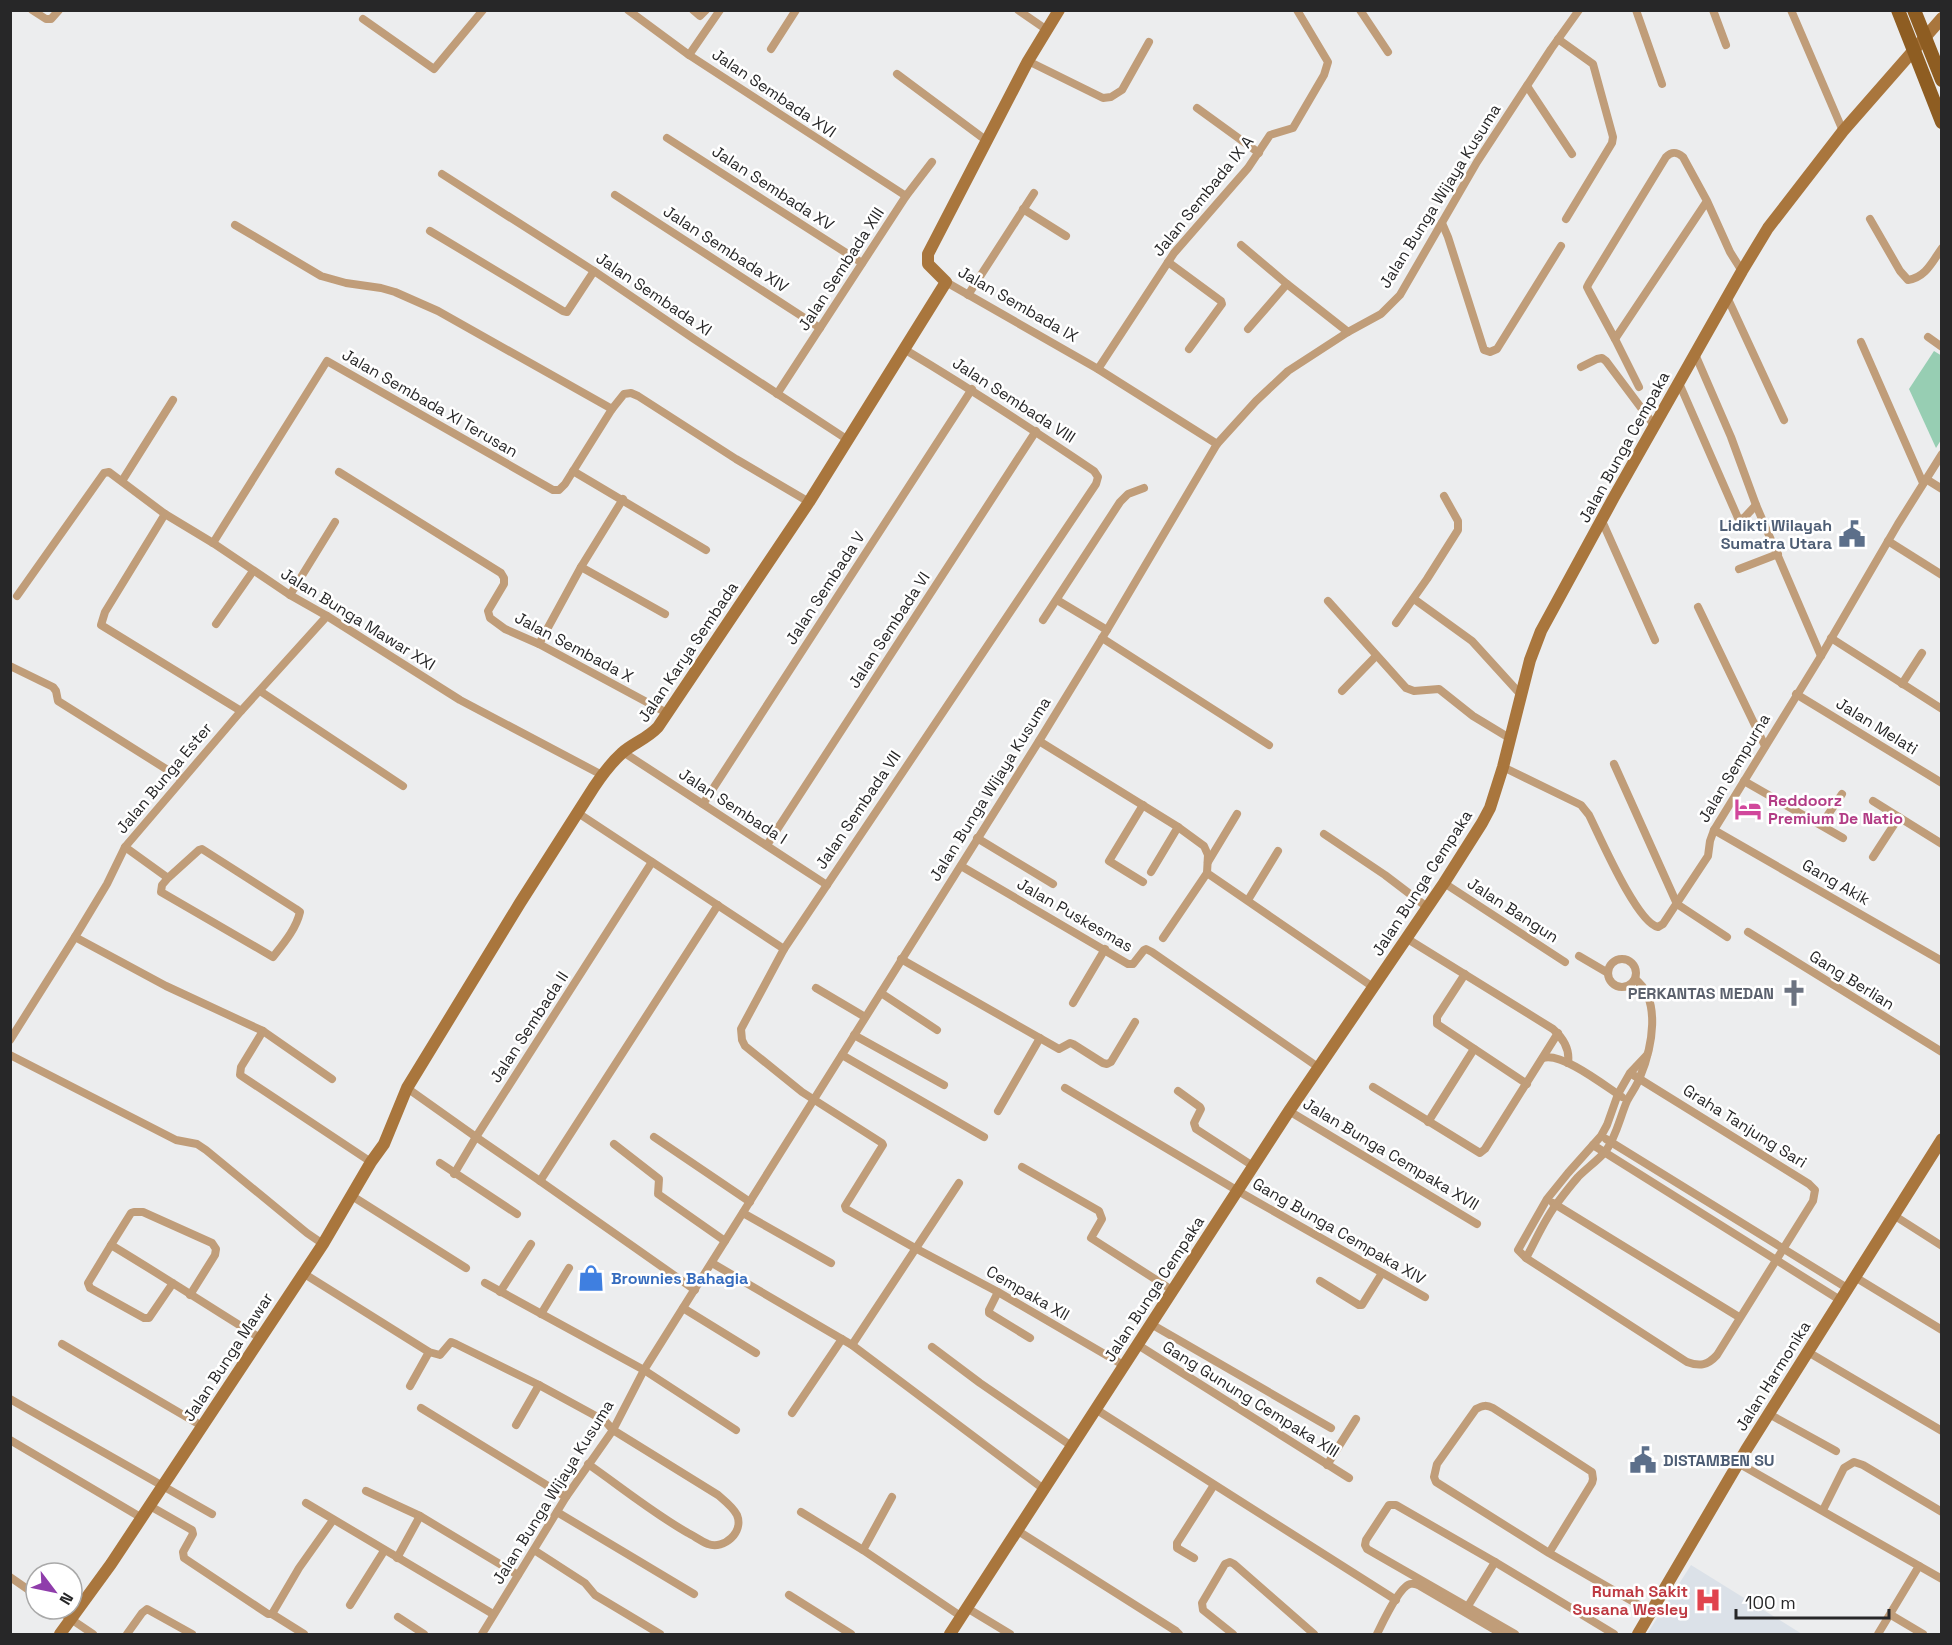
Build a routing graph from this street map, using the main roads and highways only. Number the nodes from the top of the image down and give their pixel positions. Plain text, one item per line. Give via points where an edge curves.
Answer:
1 (1898, 10) edge
2 (1914, 10) edge
3 (1941, 80) edge
4 (1941, 122) edge

1 - 4 main road
2 - 3 main road

